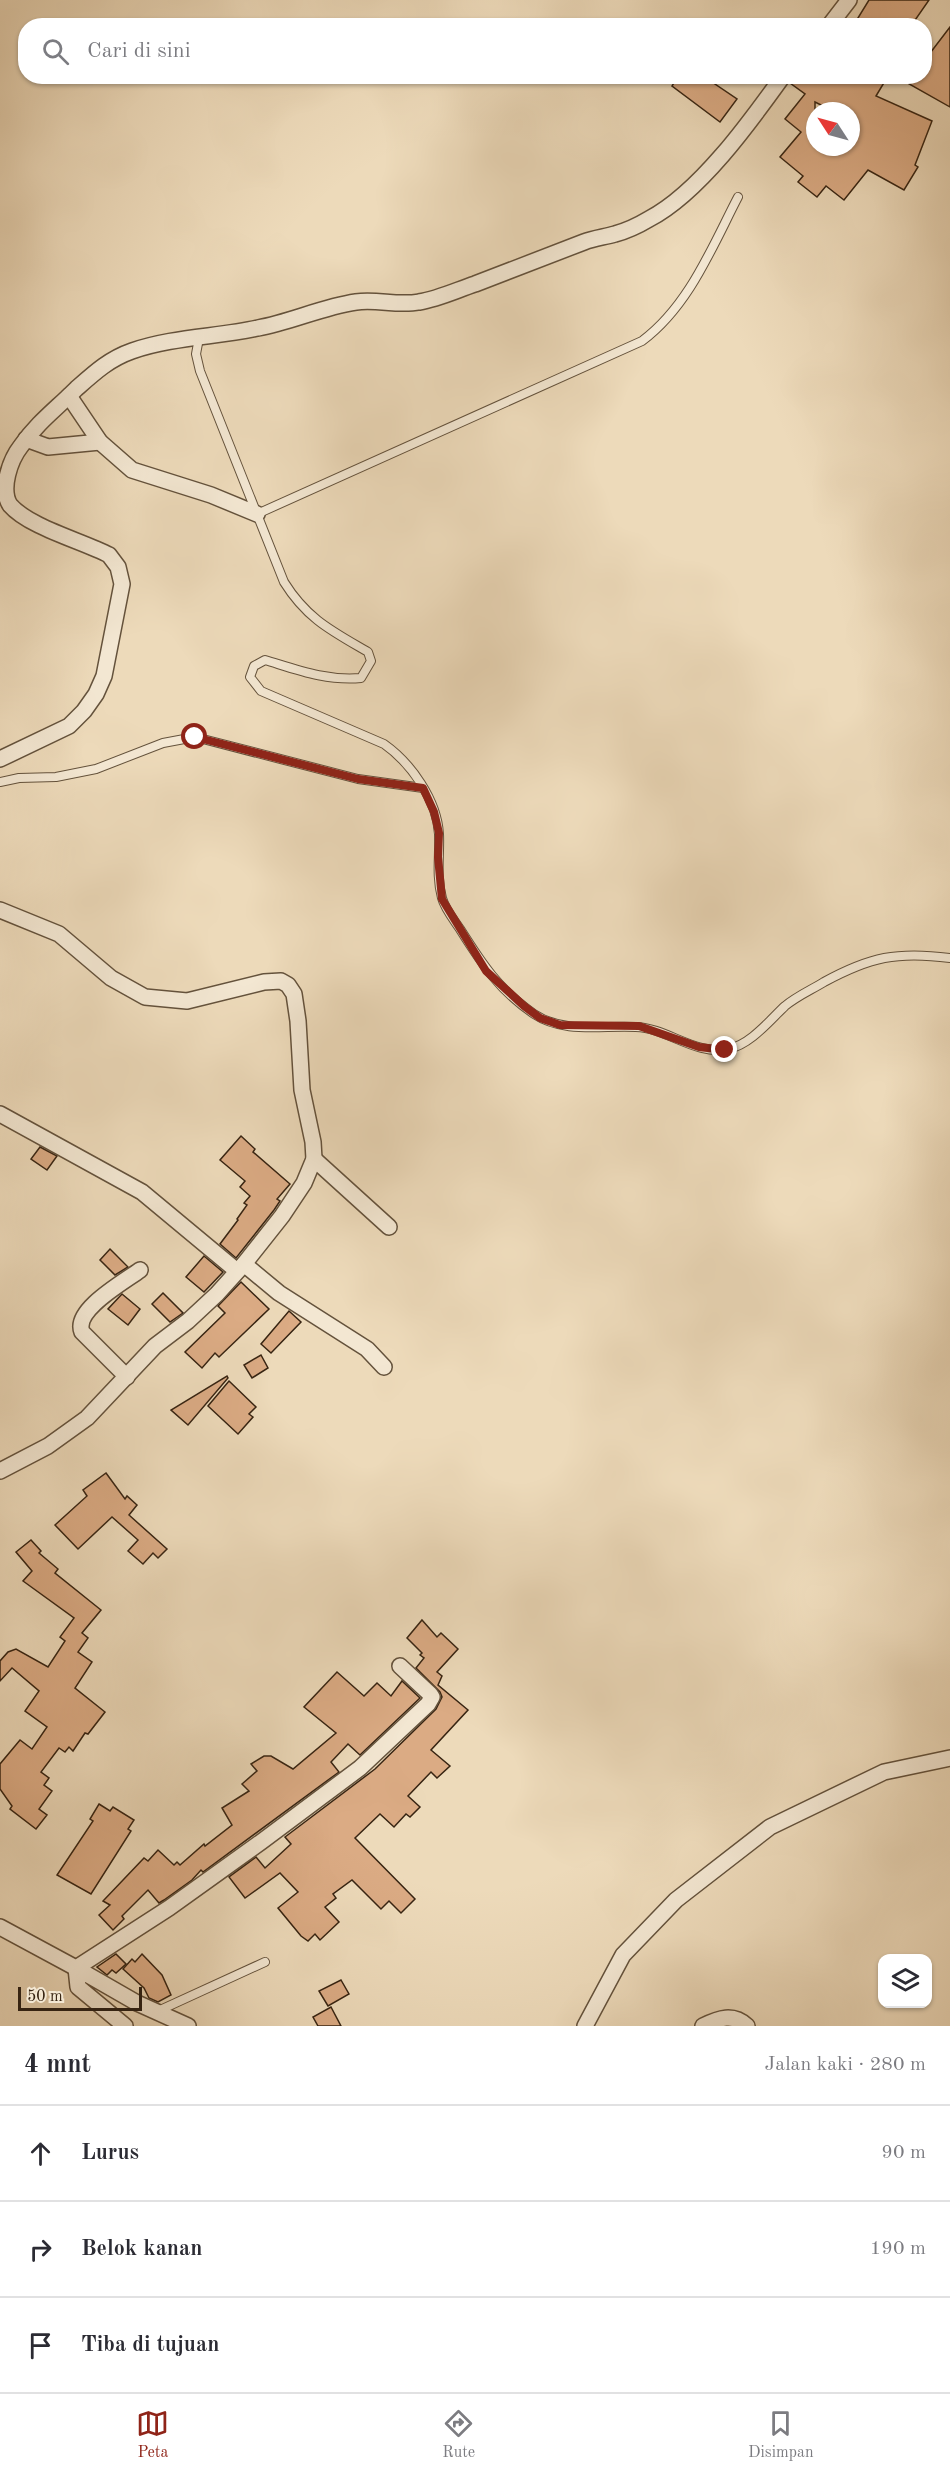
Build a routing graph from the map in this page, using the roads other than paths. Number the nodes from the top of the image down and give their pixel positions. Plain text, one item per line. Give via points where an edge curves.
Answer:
1 (849, 0) edge
2 (835, 18) edge
3 (777, 84) edge
4 (738, 197) dead end
5 (199, 338) junction
6 (69, 396) junction
7 (26, 439) junction
8 (100, 442) junction
9 (257, 514) junction
10 (0, 759) edge
11 (0, 782) edge
12 (423, 788) junction
13 (0, 910) edge
14 (950, 958) edge
15 (0, 1114) edge
16 (314, 1159) junction
17 (389, 1227) dead end
18 (241, 1267) junction
19 (140, 1270) dead end
20 (384, 1367) dead end
21 (127, 1377) junction
22 (0, 1471) edge
23 (400, 1666) dead end
24 (950, 1758) edge
25 (0, 1927) edge
26 (265, 1962) dead end
27 (76, 1968) junction
28 (156, 2012) junction
29 (125, 2026) edge
30 (188, 2026) edge
31 (585, 2026) edge
32 (703, 2026) edge
33 (747, 2026) edge

1 - 2 street
3 - 5 street via 697,181 651,218 618,233 588,240 420,302 358,302 262,328
4 - 9 lane via 691,286 657,329 642,340
5 - 6 street via 133,350 106,362
5 - 9 lane via 196,354 200,371
6 - 7 street
6 - 8 street
7 - 8 street via 48,447
7 - 10 street via 14,455 5,479 8,503 30,519 109,555 118,567 122,584 104,676 96,694 69,726
8 - 9 street via 139,474 211,495
9 - 12 lane via 296,601 320,624 368,652 371,661 361,678 340,680 266,660 254,666 250,677 254,685 384,744 400,756
11 - 12 lane via 96,769 163,743 195,737 358,779
12 - 14 lane via 439,833 442,899 451,915 492,977 540,1018 560,1025 639,1026 699,1047 725,1050 738,1046 788,1004 846,969 898,955
13 - 16 street via 59,934 111,978 145,997 187,1001 264,982 281,981 288,985 294,994 302,1090
15 - 18 street via 142,1192
16 - 17 street
16 - 18 street via 304,1183
18 - 20 street via 367,1349
18 - 21 street
19 - 21 street via 89,1308 80,1327
21 - 22 street via 87,1418 48,1446
23 - 27 street via 431,1699 360,1768 169,1908
24 - 31 street via 884,1772 770,1827 676,1900 623,1955
25 - 27 street
26 - 28 lane
27 - 28 street
27 - 29 street via 78,1987
28 - 30 street
32 - 33 street via 726,2017

